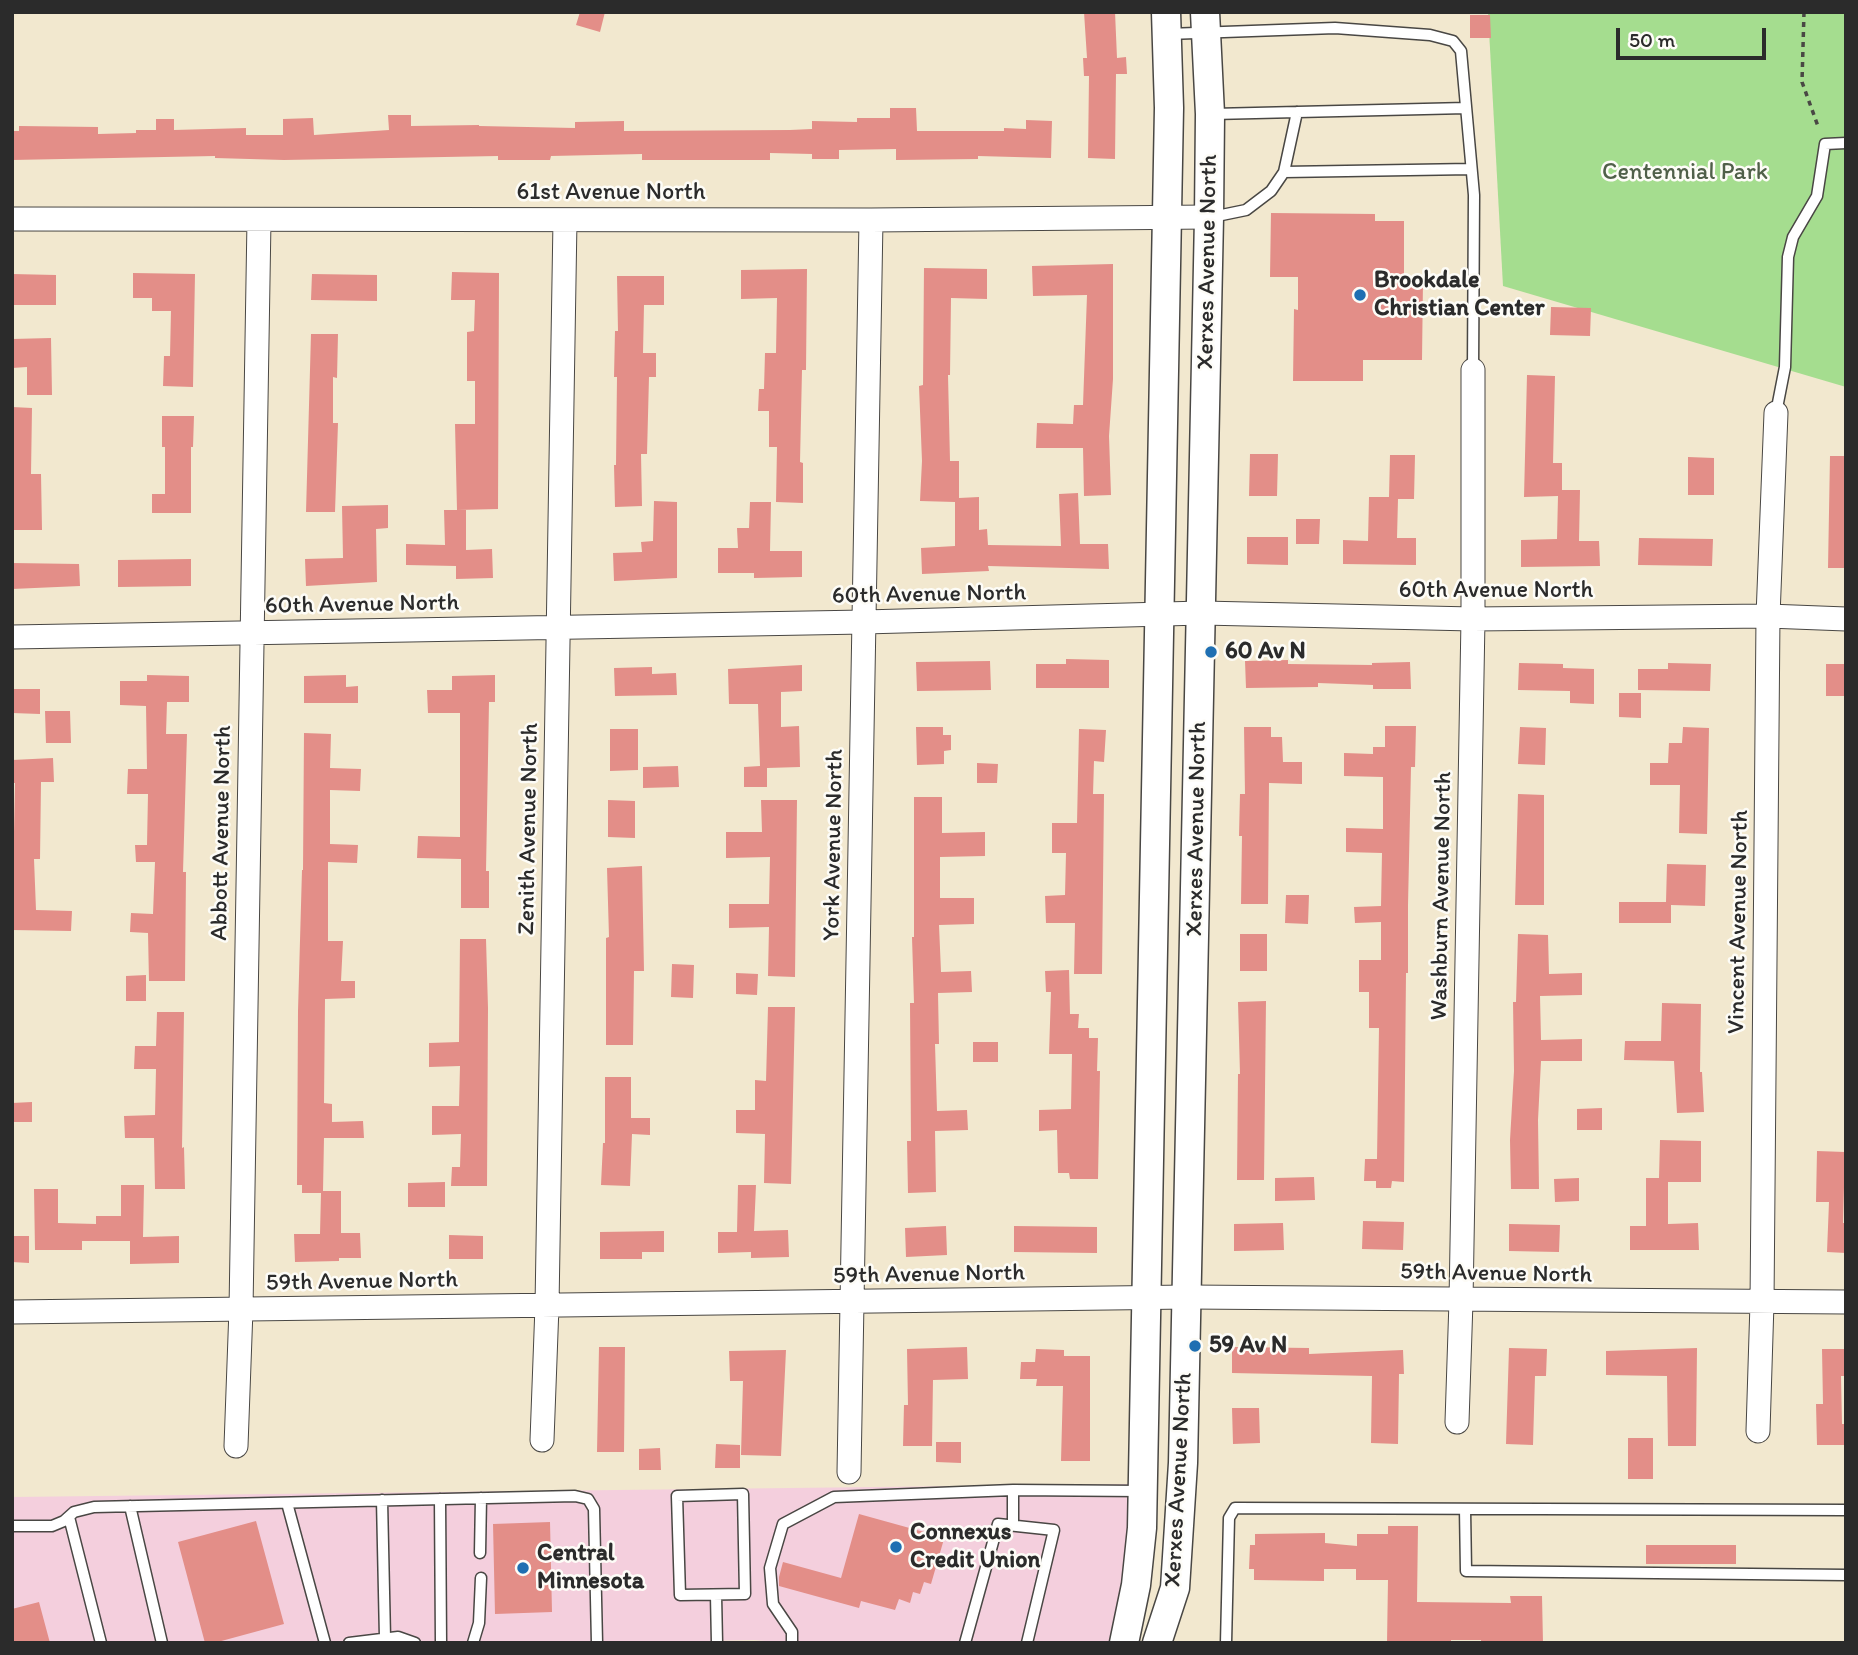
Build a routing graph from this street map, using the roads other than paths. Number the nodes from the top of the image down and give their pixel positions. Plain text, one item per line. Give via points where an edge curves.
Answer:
1 (1206, 22) edge
2 (1167, 23) edge
3 (1466, 108) junction
4 (1297, 112) junction
5 (1210, 114) junction
6 (1846, 143) edge
7 (1471, 169) junction
8 (1284, 172) junction
9 (1167, 217) junction
10 (1209, 217) junction
11 (12, 219) edge
12 (259, 220) junction
13 (565, 220) junction
14 (871, 220) junction
15 (1474, 370) joint
16 (1776, 414) joint
17 (1202, 613) junction
18 (1160, 616) junction
19 (1768, 616) junction
20 (1473, 619) junction
21 (1846, 619) edge
22 (864, 622) junction
23 (558, 628) junction
24 (252, 633) junction
25 (12, 637) edge
26 (1188, 1297) junction
27 (1147, 1299) junction
28 (1461, 1301) junction
29 (852, 1302) junction
30 (1846, 1302) edge
31 (1762, 1303) junction
32 (547, 1306) junction
33 (240, 1309) junction
34 (12, 1312) edge
35 (1457, 1422) dead end
36 (1758, 1431) dead end
37 (542, 1440) dead end
38 (236, 1446) dead end
39 (849, 1472) dead end
40 (1013, 1490) junction
41 (1142, 1491) junction
42 (481, 1497) junction
43 (440, 1499) junction
44 (382, 1500) junction
45 (287, 1503) junction
46 (130, 1506) junction
47 (1465, 1509) junction
48 (1846, 1510) edge
49 (69, 1517) junction
50 (1013, 1525) junction
51 (12, 1526) edge
52 (481, 1553) dead end
53 (1846, 1576) edge
54 (481, 1578) dead end
55 (716, 1595) junction
56 (385, 1638) junction
57 (101, 1643) edge
58 (162, 1643) edge
59 (325, 1643) edge
60 (349, 1643) edge
61 (415, 1643) edge
62 (441, 1643) edge
63 (473, 1643) edge
64 (597, 1643) edge
65 (718, 1643) edge
66 (792, 1643) edge
67 (965, 1643) edge
68 (1027, 1643) edge
69 (1124, 1643) edge
70 (1157, 1643) edge
71 (1226, 1643) edge

1 - 2 lane
1 - 3 lane via 1430,35 1453,41 1461,51
1 - 5 street, Xerxes Avenue North
2 - 9 street, Xerxes Avenue North
3 - 4 lane
3 - 7 lane
4 - 5 lane
4 - 8 lane
5 - 10 street, Xerxes Avenue North
6 - 16 lane via 1825,144 1817,197 1793,237 1788,257 1785,367
7 - 8 lane
7 - 15 lane
8 - 10 lane via 1271,191 1246,210
9 - 10 street, 61st Avenue North
9 - 14 street, 61st Avenue North
9 - 18 street, Xerxes Avenue North
10 - 17 street, Xerxes Avenue North
11 - 12 street, 61st Avenue North
12 - 13 street, 61st Avenue North
12 - 24 street, Abbott Avenue North
13 - 14 street, 61st Avenue North
13 - 23 street, Zenith Avenue North
14 - 22 street, York Avenue North
15 - 20 street, Washburn Avenue North
16 - 19 street, Vincent Avenue North
17 - 18 street, 60th Avenue North
17 - 20 street, 60th Avenue North
17 - 26 street, Xerxes Avenue North
18 - 22 street, 60th Avenue North
18 - 27 street, Xerxes Avenue North
19 - 20 street, 60th Avenue North
19 - 21 street, 60th Avenue North
19 - 31 street, Vincent Avenue North
20 - 28 street, Washburn Avenue North
22 - 23 street, 60th Avenue North
22 - 29 street, York Avenue North
23 - 24 street, 60th Avenue North
23 - 32 street, Zenith Avenue North
24 - 25 street, 60th Avenue North
24 - 33 street, Abbott Avenue North
26 - 27 street, 59th Avenue North
26 - 28 street, 59th Avenue North
26 - 70 street, Xerxes Avenue North via 1175,1588
27 - 29 street, 59th Avenue North
27 - 41 street, Xerxes Avenue North
28 - 31 street, 59th Avenue North
28 - 35 street, Washburn Avenue North
29 - 32 street, 59th Avenue North
29 - 39 street, York Avenue North
30 - 31 street, 59th Avenue North
31 - 36 street, Vincent Avenue North
32 - 33 street, 59th Avenue North
32 - 37 street, Zenith Avenue North
33 - 34 street, 59th Avenue North
33 - 38 street, Abbott Avenue North
40 - 41 lane
40 - 50 lane
40 - 66 lane via 834,1497 783,1524 771,1568 773,1604 792,1632
41 - 69 street, Xerxes Avenue North via 1136,1585
42 - 43 lane
42 - 52 lane
42 - 64 lane via 588,1499 594,1509
43 - 44 lane
43 - 62 lane
44 - 45 lane
44 - 56 lane
45 - 46 lane
45 - 59 lane
46 - 49 lane via 94,1507
46 - 58 lane
47 - 48 lane
47 - 53 lane via 1466,1571
47 - 71 lane via 1235,1508 1229,1518
49 - 51 lane via 52,1526
49 - 57 lane
50 - 67 lane via 998,1524
50 - 68 lane via 1054,1530
54 - 63 lane via 479,1623
55 - 55 lane via 746,1594 743,1494 677,1496 680,1595
55 - 65 lane
56 - 60 lane
56 - 61 lane

